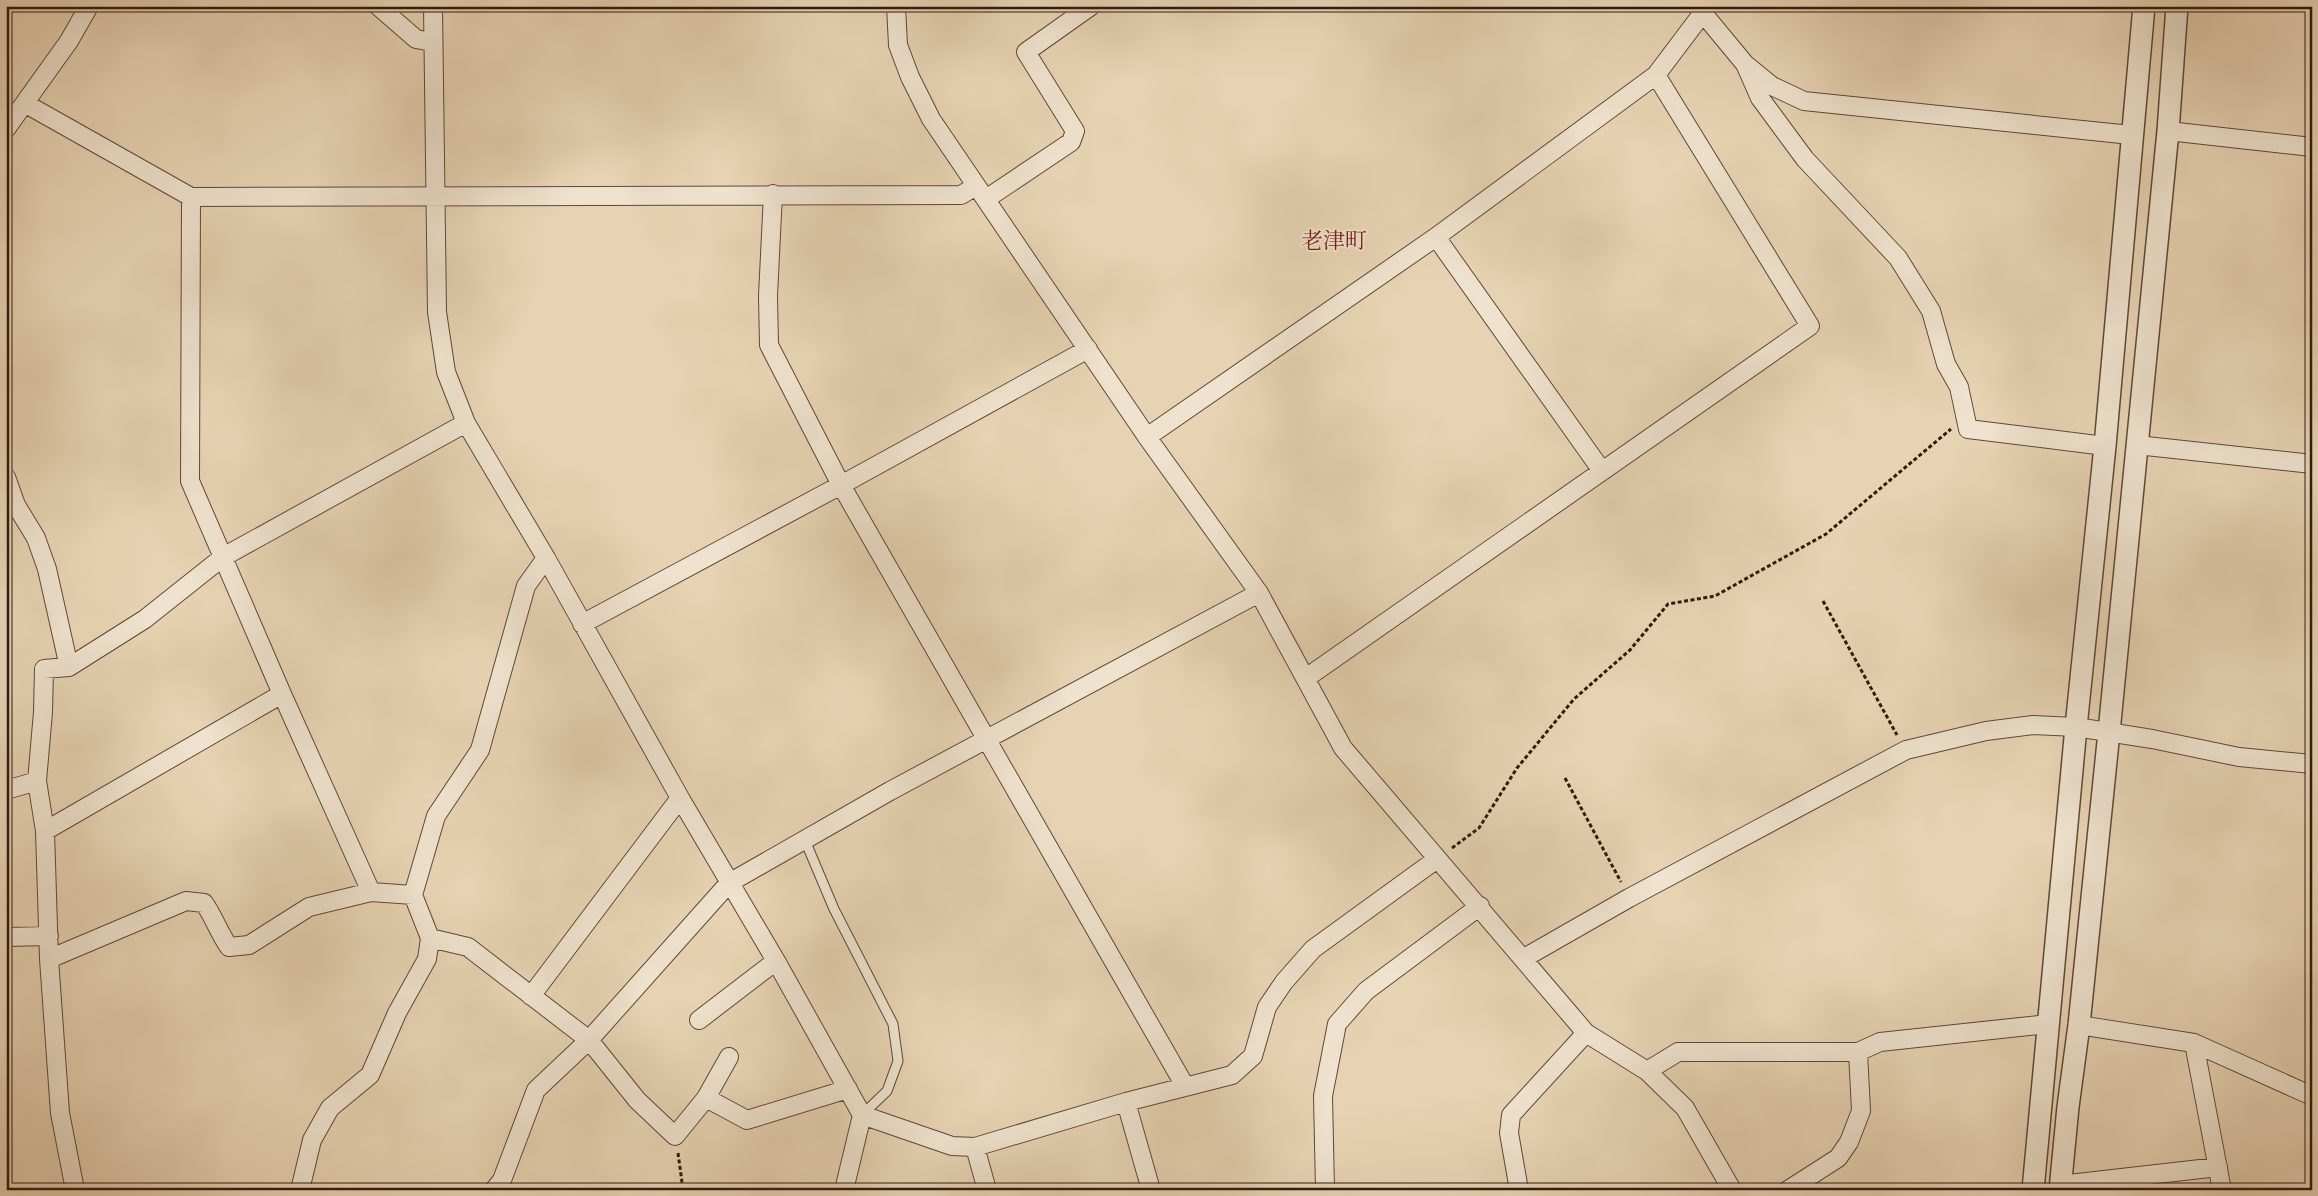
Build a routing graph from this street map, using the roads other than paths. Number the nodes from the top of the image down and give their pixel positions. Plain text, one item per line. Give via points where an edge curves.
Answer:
1 (89, 6) edge
2 (378, 6) edge
3 (433, 6) edge
4 (896, 6) edge
5 (1091, 6) edge
6 (2144, 6) edge
7 (2177, 6) edge
8 (1700, 10) edge
9 (432, 42) junction
10 (1744, 64) junction
11 (1656, 75) junction
12 (26, 104) junction
13 (6, 129) edge
14 (2168, 131) junction
15 (2131, 135) junction
16 (2312, 147) edge
17 (981, 193) junction
18 (773, 194) junction
19 (191, 197) junction
20 (436, 198) junction
21 (1436, 237) junction
22 (1088, 349) junction
23 (466, 423) junction
24 (1147, 437) junction
25 (2137, 445) junction
26 (2105, 446) junction
27 (2312, 464) edge
28 (1602, 471) junction
29 (6, 477) edge
30 (841, 485) junction
31 (223, 557) junction
32 (546, 558) junction
33 (1259, 593) junction
34 (582, 624) junction
35 (69, 667) junction
36 (1306, 678) junction
37 (282, 694) junction
38 (2076, 727) junction
39 (2109, 732) junction
40 (988, 740) junction
41 (2312, 764) edge
42 (37, 781) junction
43 (6, 790) edge
44 (680, 798) junction
45 (45, 831) junction
46 (804, 838) junction
47 (1437, 859) junction
48 (729, 883) junction
49 (371, 892) junction
50 (412, 895) junction
51 (1480, 906) junction
52 (49, 936) junction
53 (6, 937) edge
54 (430, 938) junction
55 (1524, 958) junction
56 (49, 959) junction
57 (776, 961) junction
58 (531, 996) junction
59 (699, 1020) dead end
60 (2048, 1024) junction
61 (2079, 1025) junction
62 (1586, 1033) junction
63 (589, 1040) junction
64 (2194, 1043) junction
65 (1858, 1052) junction
66 (729, 1057) dead end
67 (1647, 1071) junction
68 (1185, 1086) junction
69 (848, 1088) junction
70 (2312, 1096) edge
71 (706, 1098) junction
72 (1126, 1102) junction
73 (862, 1115) junction
74 (974, 1147) junction
75 (2218, 1167) junction
76 (2060, 1188) edge
77 (75, 1190) edge
78 (300, 1190) edge
79 (494, 1190) edge
80 (844, 1190) edge
81 (987, 1190) edge
82 (1151, 1190) edge
83 (1325, 1190) edge
84 (1519, 1190) edge
85 (1732, 1190) edge
86 (1788, 1190) edge
87 (2033, 1190) edge
88 (2222, 1190) edge

1 - 12 street
2 - 9 street via 416,39
3 - 9 street
4 - 17 street via 898,45 910,78 931,119
5 - 17 street via 1026,52 1075,131 1071,142
6 - 15 street
7 - 14 street
8 - 10 street
8 - 11 street
9 - 20 street
10 - 15 street via 1772,86 1804,101
10 - 26 street via 1760,98 1805,159 1898,258 1931,311 1946,364 1959,387 1968,429
11 - 21 street
11 - 28 street via 1810,326
12 - 13 street
12 - 19 street
14 - 16 street
14 - 25 street
15 - 26 street
17 - 18 street
17 - 22 street
18 - 20 street
18 - 30 street via 769,346
19 - 20 street
19 - 31 street via 190,481
20 - 23 street via 436,312 446,372
21 - 24 street
21 - 28 street
22 - 24 street
22 - 30 street
23 - 31 street
23 - 32 street
24 - 33 street
25 - 27 street
25 - 39 street
26 - 38 street
28 - 36 street
29 - 35 street via 16,505 36,538 47,570
30 - 34 street
30 - 40 street
31 - 35 street via 145,619
31 - 37 street
32 - 34 street
32 - 50 street via 526,586 480,750 436,816
33 - 36 street
33 - 40 street
34 - 44 street
35 - 42 street via 44,669
36 - 47 street via 1343,748
37 - 45 street
37 - 49 street
38 - 39 street
38 - 55 street via 2033,725 1986,731 1906,750
38 - 60 street
39 - 41 street via 2239,757
39 - 61 street
40 - 46 street
40 - 68 street
42 - 43 street
42 - 45 street
44 - 48 street
44 - 58 street
45 - 52 street
46 - 48 street
46 - 73 lane via 834,909 893,1024 898,1062 887,1091
47 - 51 street
47 - 68 street via 1313,949 1267,1007 1253,1056 1232,1074
48 - 57 street
48 - 63 street
49 - 50 street
49 - 56 street via 309,907 249,945 229,947 204,904 186,901
50 - 54 street
51 - 55 street
51 - 83 street via 1366,992 1337,1024 1324,1096
52 - 53 street
52 - 56 street
54 - 58 street via 468,947
54 - 78 street via 427,959 397,1013 370,1075 330,1108 312,1140
55 - 62 street
56 - 77 street via 60,1113
57 - 59 street
57 - 69 street
58 - 63 street
60 - 65 street via 1880,1042
60 - 87 street
61 - 64 street
61 - 76 street
62 - 67 street
62 - 84 street via 1511,1115 1509,1133
63 - 71 street via 637,1100 675,1136
63 - 79 street via 536,1090 502,1180
64 - 70 street
64 - 75 street
65 - 67 street via 1678,1052
65 - 86 street via 1861,1111 1849,1142 1838,1158
66 - 71 street
67 - 85 street via 1685,1108
68 - 72 street
69 - 71 street via 746,1120
69 - 73 street
72 - 74 street
72 - 82 street
73 - 74 street via 952,1146
73 - 80 street
74 - 81 street
75 - 76 street
75 - 88 street

